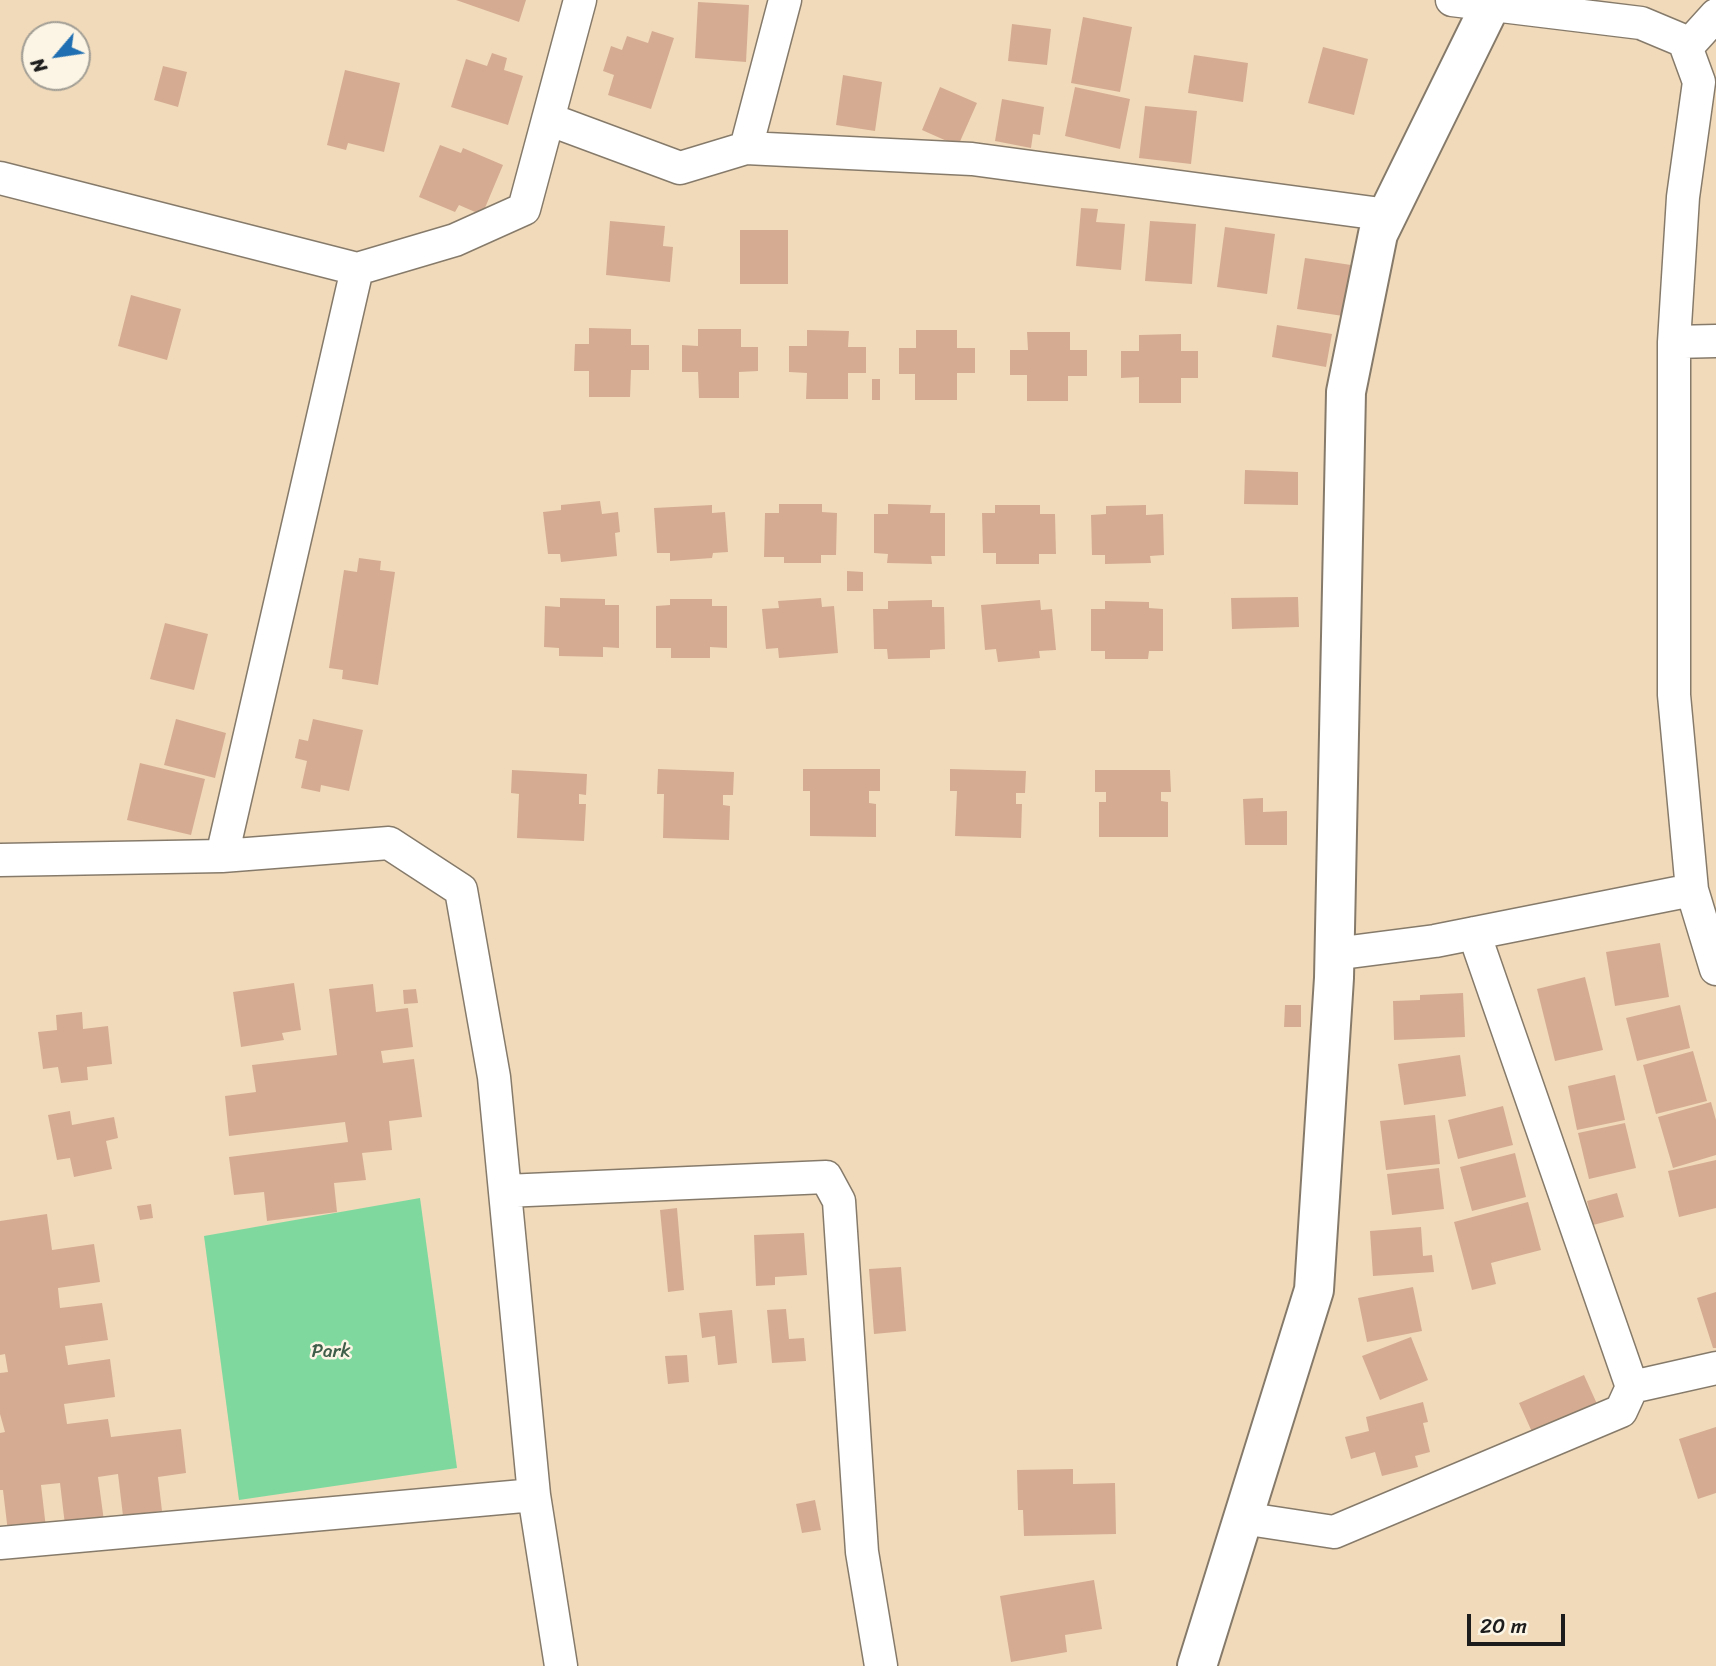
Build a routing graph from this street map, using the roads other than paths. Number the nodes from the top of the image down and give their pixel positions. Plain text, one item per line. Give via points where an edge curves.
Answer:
1 (580, 0) edge
2 (785, 0) edge
3 (1451, 0) edge
4 (1492, 1) edge
5 (1716, 15) edge
6 (1686, 47) junction
7 (548, 119) junction
8 (746, 148) junction
9 (0, 178) edge
10 (1388, 215) junction
11 (357, 269) junction
12 (1716, 341) edge
13 (1674, 342) junction
14 (222, 856) junction
15 (0, 860) edge
16 (1692, 890) junction
17 (1474, 933) junction
18 (1334, 954) junction
19 (1716, 969) edge
20 (505, 1191) junction
21 (1716, 1368) edge
22 (1632, 1387) junction
23 (534, 1495) junction
24 (1242, 1518) junction
25 (0, 1543) edge
26 (561, 1666) edge
27 (881, 1666) edge
28 (1197, 1666) edge

1 - 7 street
2 - 8 street
3 - 4 street
4 - 6 street via 1641,23 1684,41
4 - 10 street
5 - 6 street
6 - 13 street via 1699,82 1683,197
7 - 8 street via 680,169
7 - 11 street via 524,209 455,240
8 - 10 street via 972,159
9 - 11 street
10 - 18 street via 1378,234 1346,392
11 - 14 street
12 - 13 street
13 - 16 street via 1674,695
14 - 15 street
14 - 20 street via 389,842 461,890 494,1077
16 - 17 street
16 - 19 street
17 - 18 street
17 - 22 street
18 - 24 street via 1314,1290
20 - 23 street
20 - 27 street via 826,1177 839,1201 862,1552
21 - 22 street
22 - 24 street via 1621,1411 1334,1532
23 - 25 street
23 - 26 street
24 - 28 street

